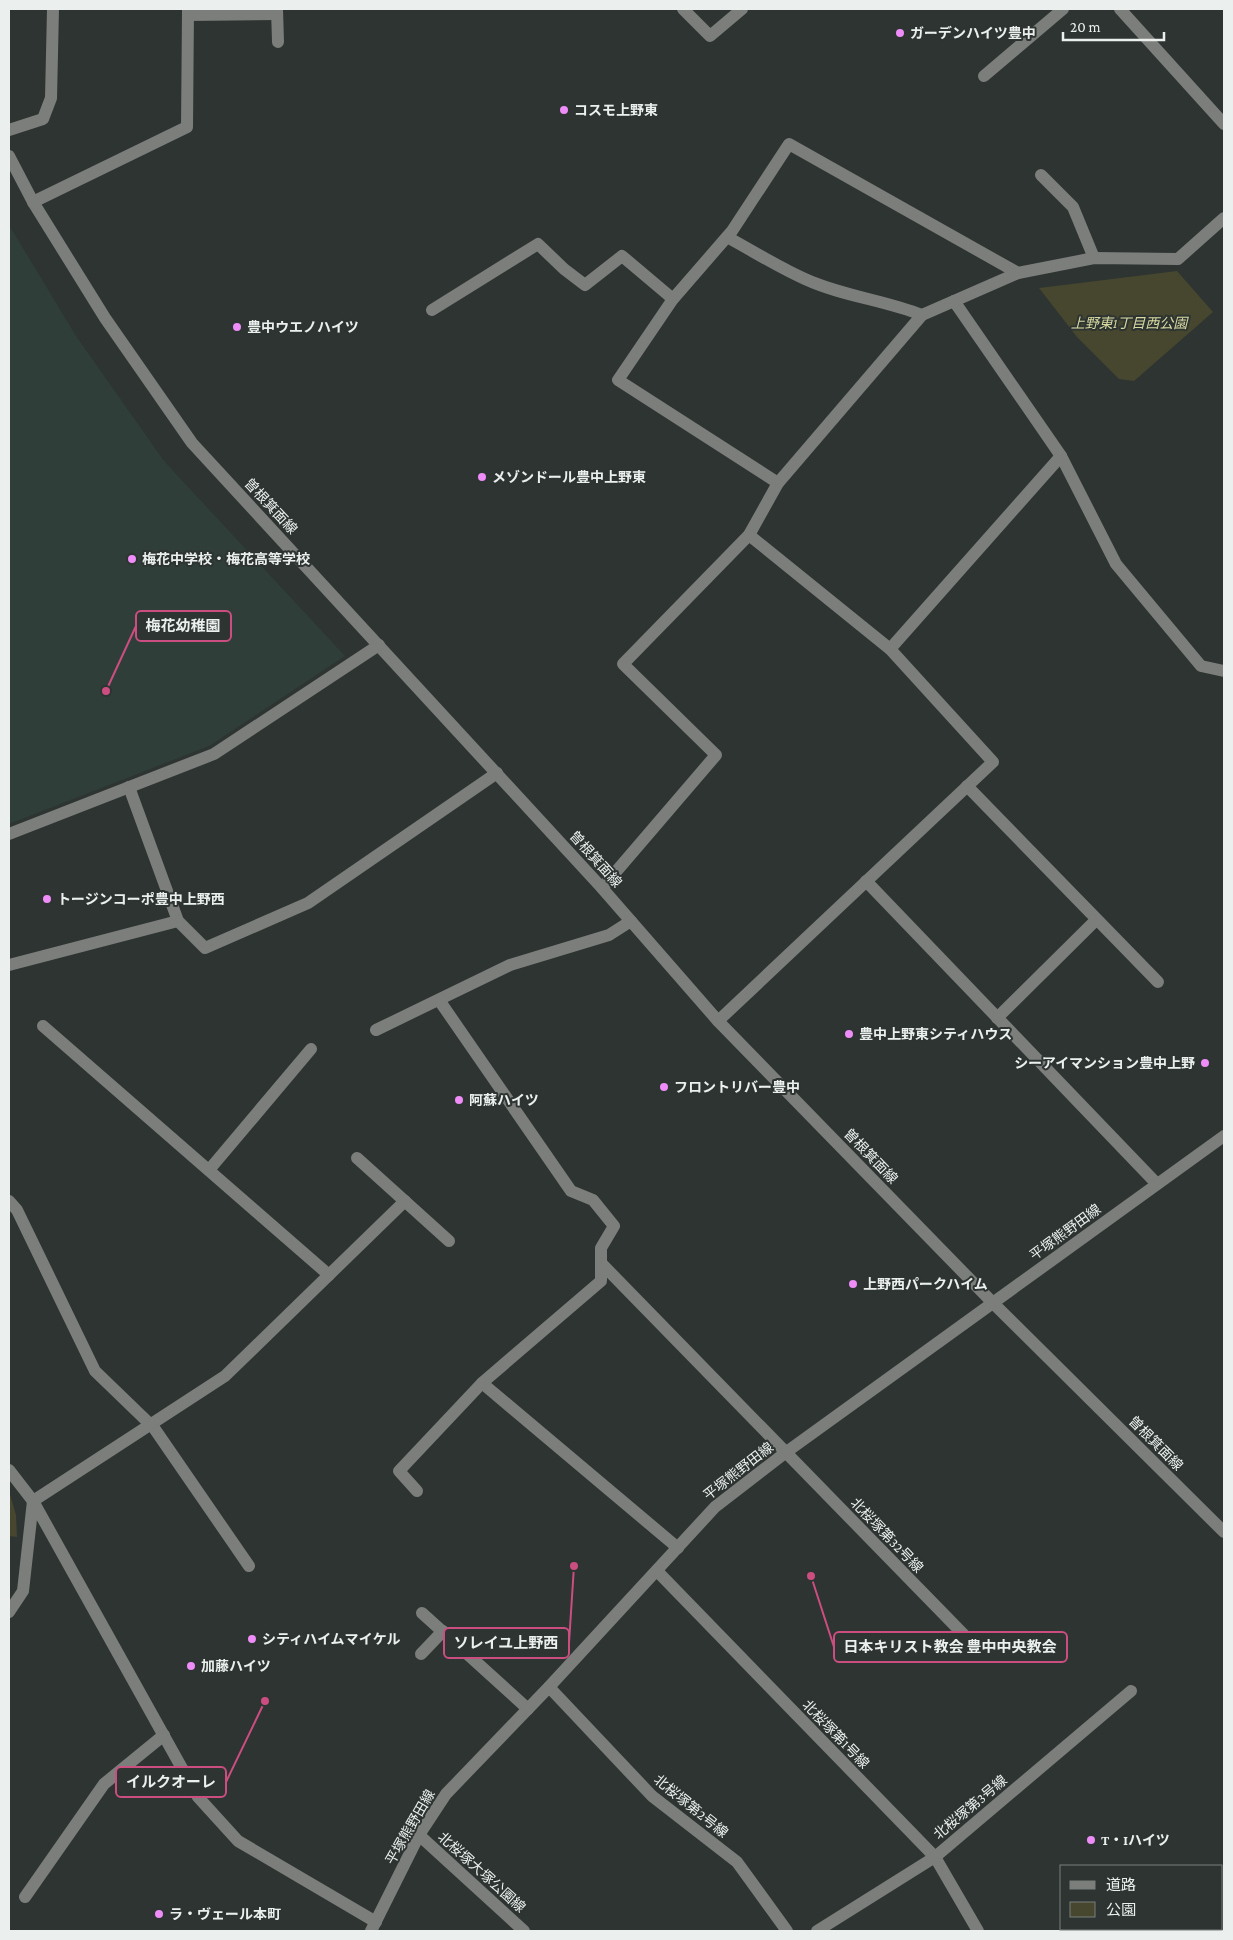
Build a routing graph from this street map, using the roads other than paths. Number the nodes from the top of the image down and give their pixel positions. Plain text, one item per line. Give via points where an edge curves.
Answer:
1 (53, 9) edge
2 (683, 9) edge
3 (742, 9) edge
4 (1063, 9) edge
5 (1120, 9) edge
6 (277, 11) edge
7 (188, 12) edge
8 (278, 42) dead end
9 (984, 76) dead end
10 (1224, 124) edge
11 (9, 130) edge
12 (9, 156) edge
13 (1041, 176) dead end
14 (33, 202) junction
15 (1224, 218) edge
16 (727, 237) junction
17 (1094, 258) junction
18 (1018, 273) junction
19 (673, 299) junction
20 (954, 301) junction
21 (432, 310) dead end
22 (922, 315) junction
23 (1061, 456) junction
24 (778, 482) junction
25 (749, 536) junction
26 (379, 645) junction
27 (890, 649) junction
28 (1224, 671) edge
29 (496, 773) junction
30 (967, 786) junction
31 (129, 787) junction
32 (9, 834) edge
33 (866, 882) junction
34 (602, 888) junction
35 (1096, 920) junction
36 (178, 921) junction
37 (631, 921) junction
38 (9, 965) edge
39 (1158, 982) dead end
40 (439, 1000) junction
41 (996, 1018) junction
42 (718, 1021) junction
43 (43, 1026) dead end
44 (376, 1030) dead end
45 (311, 1049) dead end
46 (1224, 1136) edge
47 (357, 1158) dead end
48 (209, 1170) junction
49 (1156, 1184) junction
50 (9, 1201) edge
51 (405, 1201) junction
52 (449, 1242) dead end
53 (601, 1263) junction
54 (329, 1275) junction
55 (993, 1303) junction
56 (482, 1383) junction
57 (150, 1425) junction
58 (785, 1453) junction
59 (9, 1470) edge
60 (417, 1491) dead end
61 (33, 1501) junction
62 (1224, 1532) edge
63 (678, 1548) junction
64 (249, 1566) dead end
65 (656, 1571) junction
66 (9, 1612) edge
67 (422, 1613) dead end
68 (443, 1631) junction
69 (967, 1638) dead end
70 (421, 1654) dead end
71 (549, 1686) junction
72 (1131, 1691) dead end
73 (528, 1709) junction
74 (164, 1735) junction
75 (419, 1835) junction
76 (934, 1856) junction
77 (25, 1897) dead end
78 (374, 1927) edge
79 (524, 1931) edge
80 (787, 1931) edge
81 (817, 1931) edge
82 (978, 1931) edge

1 - 11 street via 51,98 43,119
2 - 3 street via 710,36
4 - 9 street
5 - 10 street
6 - 7 street
6 - 8 street
7 - 14 street via 187,127
12 - 14 street, 曽根箕面線
13 - 17 street via 1073,207
14 - 26 street, 曽根箕面線 via 105,318 192,443
15 - 17 street via 1178,259
16 - 18 street via 789,144
16 - 19 street
16 - 22 street via 804,279
17 - 18 street
18 - 20 street
19 - 21 street via 622,256 585,285 538,244
19 - 24 street via 618,380
20 - 22 street
20 - 23 street
22 - 24 street
23 - 27 street
23 - 28 street via 1116,564 1202,666
24 - 25 street
25 - 27 street
25 - 34 street via 623,664 716,755
26 - 29 street, 曽根箕面線
26 - 31 street via 214,754
27 - 30 street via 993,762
29 - 34 street, 曽根箕面線
29 - 36 street via 308,903 206,948
30 - 33 street
30 - 35 street
31 - 32 street
31 - 36 street
33 - 41 street
33 - 42 street
34 - 37 street, 曽根箕面線
35 - 39 street
35 - 41 street
36 - 38 street
37 - 40 street via 609,935 510,965
37 - 42 street, 曽根箕面線
40 - 44 street
40 - 53 street via 571,1191 593,1200 614,1226 601,1248
41 - 49 street
42 - 55 street, 曽根箕面線
43 - 48 street
45 - 48 street
46 - 49 street, 平塚熊野田線
47 - 51 street
48 - 54 street
49 - 55 street, 平塚熊野田線
50 - 57 street via 17,1210 95,1371
51 - 52 street
51 - 54 street
53 - 56 street via 601,1281
53 - 58 street, 北桜塚第32号線
54 - 57 street via 225,1376
55 - 58 street, 平塚熊野田線
55 - 62 street, 曽根箕面線
56 - 60 street via 399,1471
56 - 63 street
57 - 61 street
57 - 64 street
58 - 63 street, 平塚熊野田線 via 715,1507
58 - 69 street, 北桜塚第32号線
59 - 61 street
61 - 66 street via 23,1591
61 - 74 street
63 - 65 street, 平塚熊野田線
65 - 71 street, 平塚熊野田線
65 - 76 street, 北桜塚第1号線
67 - 68 street
68 - 70 street
68 - 73 street
71 - 73 street, 平塚熊野田線
71 - 80 street, 北桜塚第2号線 via 652,1796 737,1862
72 - 76 street, 北桜塚第3号線
73 - 75 street, 平塚熊野田線 via 446,1794
74 - 77 street via 104,1784
74 - 78 street via 198,1797 238,1841
75 - 78 street, 平塚熊野田線
75 - 79 street, 北桜塚大塚公園線
76 - 81 street, 北桜塚第3号線
76 - 82 street, 北桜塚第1号線

